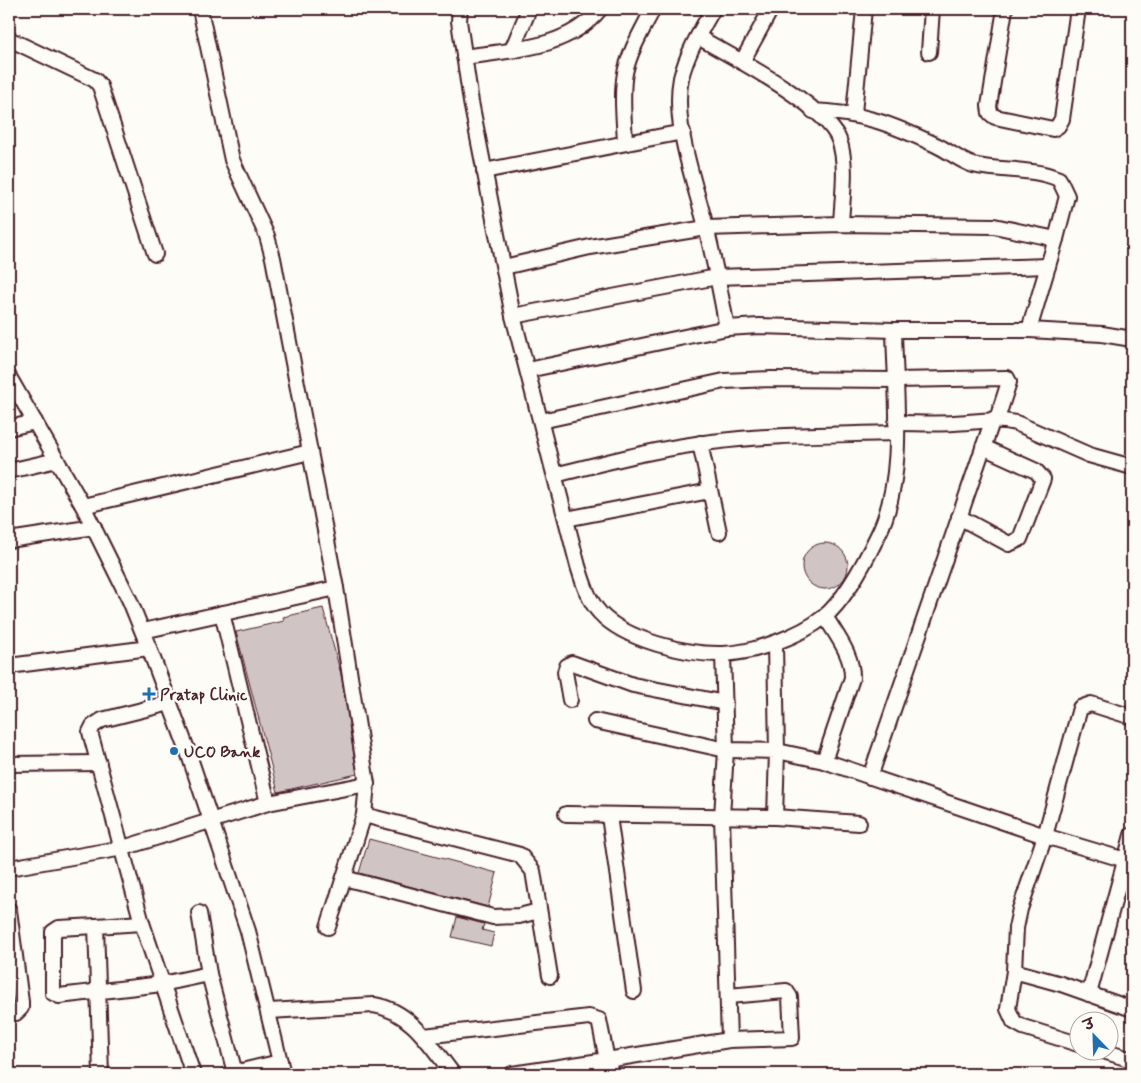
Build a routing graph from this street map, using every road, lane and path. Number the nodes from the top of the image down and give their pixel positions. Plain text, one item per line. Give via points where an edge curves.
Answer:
1 (200, 9) edge
2 (460, 9) edge
3 (529, 9) edge
4 (600, 9) edge
5 (653, 9) edge
6 (713, 9) edge
7 (771, 9) edge
8 (864, 9) edge
9 (932, 9) edge
10 (1004, 9) edge
11 (1078, 9) edge
12 (698, 37) junction
13 (9, 39) edge
14 (512, 50) junction
15 (929, 52) dead end
16 (464, 57) junction
17 (742, 62) junction
18 (813, 111) junction
19 (854, 113) junction
20 (683, 132) junction
21 (625, 142) junction
22 (484, 171) junction
23 (841, 224) junction
24 (706, 228) junction
25 (1056, 239) junction
26 (154, 254) dead end
27 (1048, 266) junction
28 (504, 267) junction
29 (717, 277) junction
30 (514, 316) junction
31 (728, 328) junction
32 (894, 330) junction
33 (1029, 330) junction
34 (1132, 339) edge
35 (528, 370) junction
36 (9, 377) edge
37 (895, 380) junction
38 (995, 419) junction
39 (541, 421) junction
40 (35, 422) junction
41 (9, 428) edge
42 (896, 428) junction
43 (700, 443) junction
44 (983, 447) junction
45 (310, 452) junction
46 (57, 460) junction
47 (1132, 467) edge
48 (9, 471) edge
49 (555, 475) junction
50 (710, 491) junction
51 (83, 506) junction
52 (959, 517) junction
53 (566, 519) junction
54 (94, 527) junction
55 (718, 532) dead end
56 (9, 540) edge
57 (336, 588) junction
58 (222, 613) junction
59 (825, 616) junction
60 (142, 631) junction
61 (775, 644) junction
62 (149, 648) junction
63 (723, 654) junction
64 (9, 666) edge
65 (570, 700) dead end
66 (170, 703) junction
67 (724, 703) junction
68 (1132, 716) edge
69 (595, 721) dead end
70 (726, 750) junction
71 (777, 751) junction
72 (824, 761) junction
73 (99, 762) junction
74 (9, 764) edge
75 (870, 777) junction
76 (367, 784) junction
77 (268, 803) junction
78 (566, 814) dead end
79 (364, 815) junction
80 (609, 816) junction
81 (775, 817) junction
82 (722, 818) junction
83 (211, 822) junction
84 (859, 823) dead end
85 (1132, 835) edge
86 (1045, 836) junction
87 (123, 848) junction
88 (1129, 861) edge
89 (9, 868) edge
90 (344, 878) junction
91 (9, 910) edge
92 (539, 911) junction
93 (199, 913) dead end
94 (142, 923) junction
95 (96, 926) junction
96 (328, 927) dead end
97 (1014, 971) junction
98 (209, 974) junction
99 (550, 976) dead end
100 (162, 984) junction
101 (99, 990) junction
102 (634, 991) dead end
103 (1089, 994) junction
104 (728, 996) junction
105 (1132, 1008) edge
106 (269, 1012) junction
107 (9, 1014) edge
108 (424, 1036) junction
109 (729, 1040) junction
110 (1068, 1041) edge
111 (1118, 1056) edge
112 (1132, 1060) edge
113 (609, 1067) edge
114 (281, 1068) edge
115 (101, 1074) edge
116 (193, 1074) edge
117 (232, 1074) edge
118 (453, 1074) edge
119 (512, 1074) edge

1 - 45 street via 232,160 267,236 273,258
2 - 16 street
3 - 14 street
4 - 14 street via 589,22 571,34 550,43
5 - 21 street via 625,72
6 - 12 street
7 - 17 street
8 - 19 street
9 - 15 street
10 - 11 street via 990,113 995,117 1053,129 1062,119
12 - 17 street
12 - 20 street via 682,77 679,94
13 - 26 street via 95,80 100,86
14 - 16 street
16 - 22 street
17 - 18 street
18 - 19 street
18 - 23 street via 832,127 842,150
19 - 25 street via 919,137 973,165 1038,171 1059,179 1067,196
20 - 21 street
20 - 24 street
21 - 22 street
22 - 28 street
23 - 24 street
23 - 25 street via 994,226
24 - 28 street via 590,247
24 - 29 street
25 - 27 street
27 - 29 street
27 - 33 street
28 - 30 street
29 - 30 street
29 - 31 street
30 - 35 street
31 - 32 street
31 - 35 street
32 - 33 street
32 - 37 street
33 - 34 street
35 - 39 street
36 - 40 street
37 - 38 street via 1007,378 1009,382
37 - 39 street via 724,381
37 - 42 street
38 - 42 street
38 - 44 street
38 - 47 street via 1016,423 1089,455
39 - 49 street
40 - 41 street
40 - 46 street
42 - 43 street
42 - 59 street via 892,499 878,534 844,594
43 - 49 street
43 - 50 street
44 - 52 street
44 - 52 street via 1036,470 1042,479 1016,543 1009,544
45 - 51 street
45 - 57 street
46 - 48 street
46 - 51 street
49 - 53 street
50 - 53 street
50 - 55 street
51 - 54 street
52 - 75 street
53 - 63 street via 589,597 599,612 616,627 679,649
54 - 56 street
54 - 60 street
57 - 58 street
57 - 76 street
58 - 60 street
58 - 77 street
59 - 61 street
59 - 72 street via 849,658 852,678
60 - 62 street
61 - 63 street
61 - 71 street
62 - 64 street
62 - 66 street
63 - 67 street
65 - 67 street via 566,672 572,663 633,685
66 - 73 street via 102,720 93,726 91,740
66 - 83 street
67 - 70 street
68 - 86 street via 1091,704 1080,708
69 - 70 street
70 - 71 street
70 - 82 street
71 - 72 street
71 - 81 street
72 - 75 street
73 - 74 street
73 - 87 street
75 - 86 street
76 - 77 street
76 - 79 street
77 - 83 street
78 - 80 street
79 - 90 street
79 - 92 street via 520,856 533,871
80 - 82 street
80 - 102 street
81 - 82 street
81 - 84 street
82 - 104 street
83 - 87 street
83 - 106 street via 248,931
85 - 88 street
86 - 88 street
86 - 97 street via 1020,909
87 - 89 street
87 - 94 street
88 - 103 street
90 - 92 street via 493,917
90 - 96 street
91 - 107 street via 22,1002 16,1013
92 - 99 street
93 - 98 street
94 - 95 street
94 - 100 street
95 - 101 street
95 - 101 street via 59,928 53,932 52,990 59,996
97 - 103 street
97 - 110 street via 1008,1009 1014,1022
98 - 100 street
98 - 117 street
100 - 101 street
100 - 116 street
101 - 115 street
103 - 105 street
104 - 109 street
104 - 109 street via 786,991 790,997 793,1033 792,1038 787,1039
106 - 108 street via 374,1005 389,1007 405,1017
106 - 114 street
108 - 113 street via 589,1017 599,1020
108 - 118 street
109 - 113 street
111 - 112 street
113 - 119 street
114 - 117 street

